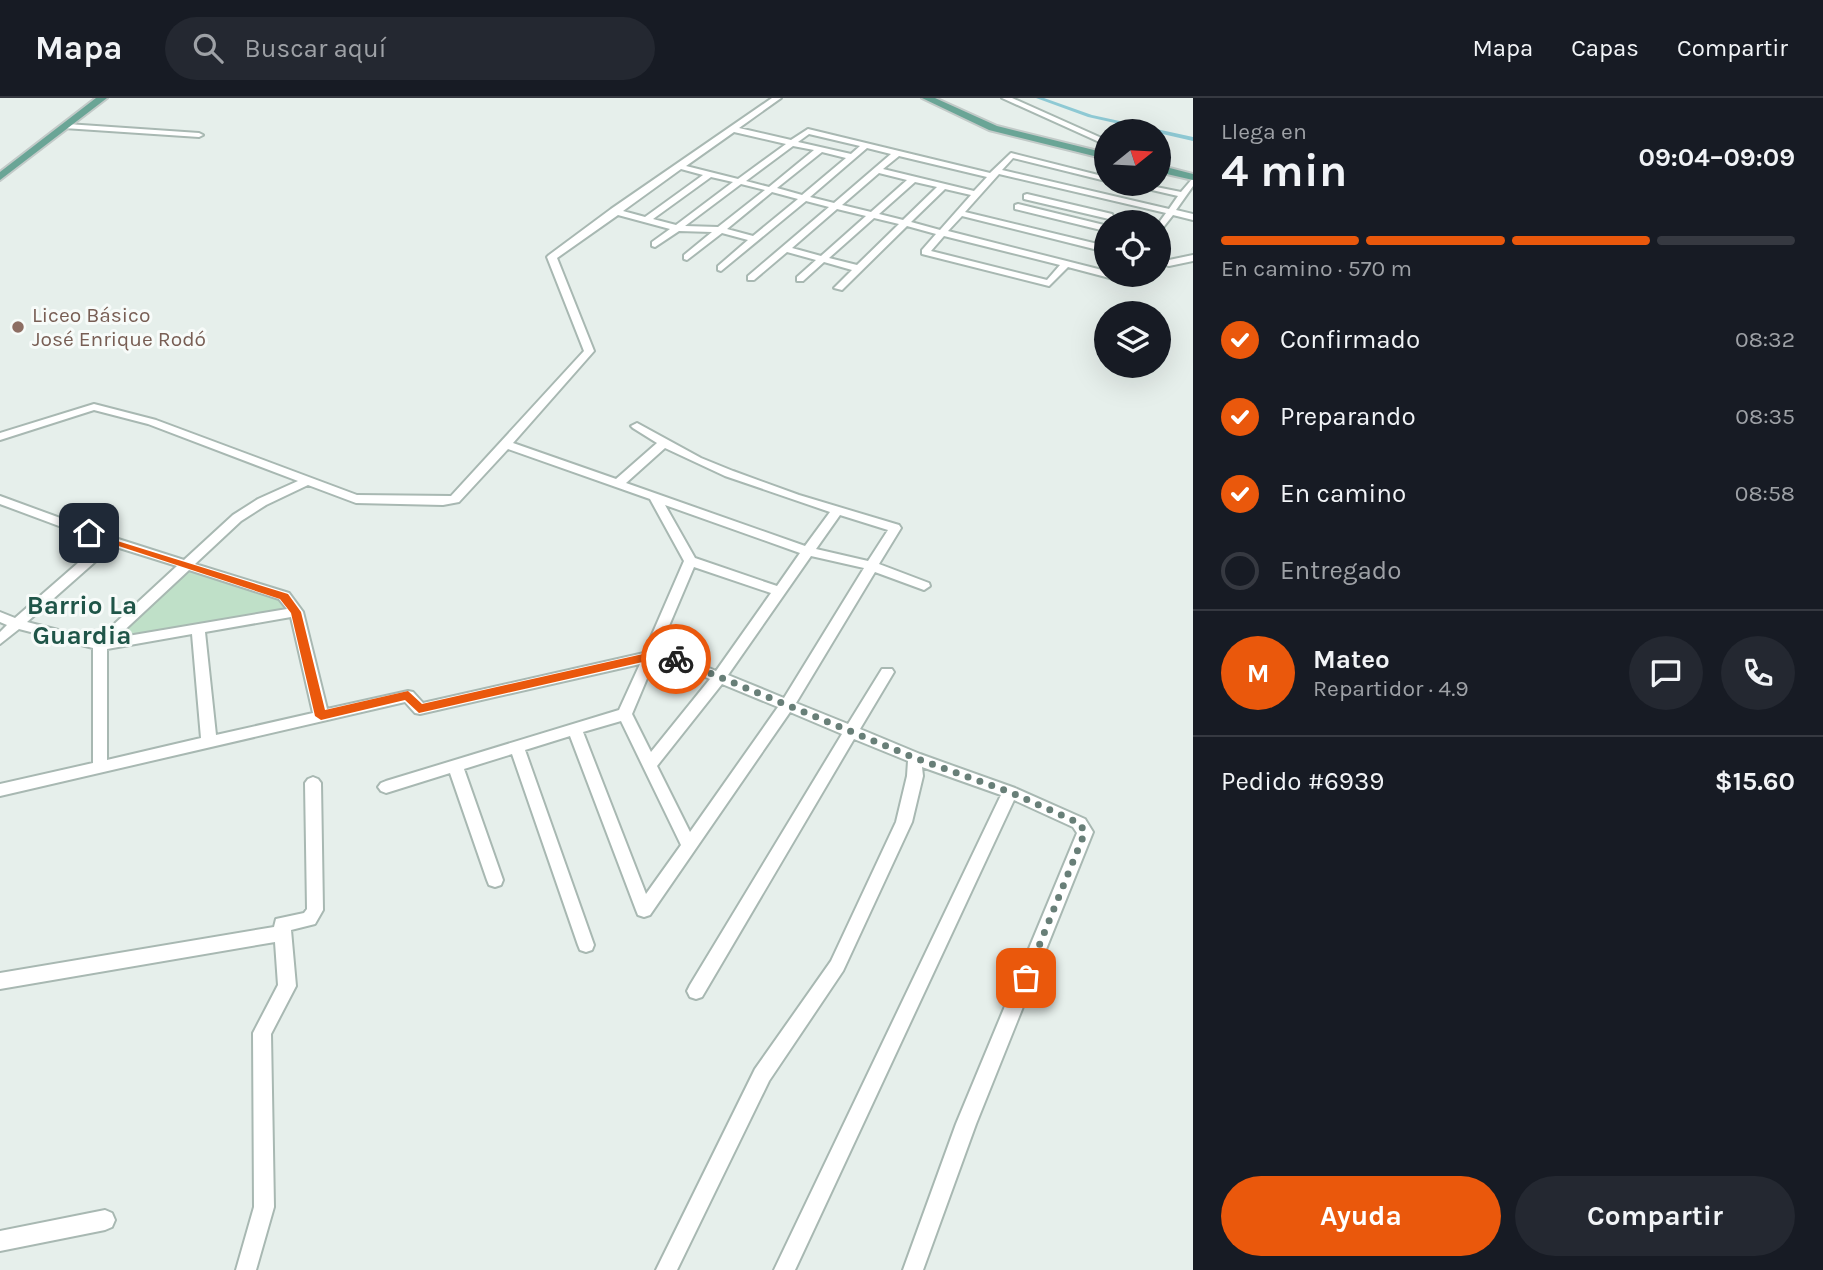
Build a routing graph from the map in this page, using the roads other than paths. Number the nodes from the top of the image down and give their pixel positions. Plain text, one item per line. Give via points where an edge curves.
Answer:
1 (102, 98) edge
2 (777, 98) edge
3 (928, 98) edge
4 (1006, 98) edge
5 (67, 126) junction
6 (732, 129) junction
7 (199, 135) dead end
8 (1094, 138) edge
9 (792, 142) junction
10 (865, 146) junction
11 (821, 149) junction
12 (897, 153) junction
13 (1094, 153) edge
14 (853, 157) junction
15 (681, 164) junction
16 (878, 170) junction
17 (1171, 172) edge
18 (709, 174) junction
19 (995, 174) junction
20 (1094, 176) edge
21 (0, 177) edge
22 (1193, 178) edge
23 (913, 179) junction
24 (742, 180) junction
25 (1041, 181) junction
26 (943, 186) junction
27 (773, 188) junction
28 (1171, 193) edge
29 (976, 194) junction
30 (1093, 195) joint
31 (1183, 195) junction
32 (806, 197) junction
33 (1027, 197) junction
34 (1122, 202) junction
35 (839, 205) junction
36 (1018, 207) junction
37 (1115, 210) edge
38 (614, 211) junction
39 (960, 213) junction
40 (1094, 213) edge
41 (1172, 213) junction
42 (873, 214) junction
43 (1193, 217) edge
44 (646, 219) junction
45 (907, 223) junction
46 (1004, 224) junction
47 (1094, 225) edge
48 (678, 228) junction
49 (720, 230) junction
50 (943, 232) junction
51 (1037, 233) junction
52 (1094, 236) edge
53 (754, 239) junction
54 (655, 244) dead end
55 (1087, 245) junction
56 (1094, 246) edge
57 (787, 248) junction
58 (1022, 252) junction
59 (687, 257) dead end
60 (1193, 258) edge
61 (823, 259) junction
62 (1171, 263) edge
63 (1065, 265) junction
64 (721, 268) dead end
65 (859, 269) junction
66 (1094, 270) edge
67 (1094, 271) edge
68 (751, 278) dead end
69 (800, 279) dead end
70 (839, 288) dead end
71 (637, 426) dead end
72 (0, 437) edge
73 (663, 443) junction
74 (508, 445) junction
75 (307, 481) junction
76 (619, 483) junction
77 (655, 498) junction
78 (0, 500) edge
79 (837, 510) junction
80 (111, 541) junction
81 (807, 551) junction
82 (690, 561) junction
83 (187, 564) junction
84 (871, 566) junction
85 (925, 586) dead end
86 (778, 591) junction
87 (296, 612) junction
88 (0, 617) edge
89 (16, 624) junction
90 (198, 630) junction
91 (0, 639) edge
92 (100, 645) junction
93 (649, 653) junction
94 (887, 672) dead end
95 (720, 676) junction
96 (788, 704) junction
97 (625, 714) junction
98 (321, 716) junction
99 (575, 730) junction
100 (854, 732) junction
101 (209, 743) junction
102 (517, 747) junction
103 (915, 758) junction
104 (651, 763) junction
105 (100, 765) junction
106 (456, 768) junction
107 (313, 783) dead end
108 (386, 787) dead end
109 (0, 790) edge
110 (1010, 792) junction
111 (688, 844) junction
112 (495, 880) dead end
113 (282, 933) junction
114 (586, 945) dead end
115 (0, 981) edge
116 (696, 991) dead end
117 (105, 1220) dead end
118 (0, 1241) edge
119 (246, 1270) edge
120 (666, 1270) edge
121 (784, 1270) edge
122 (913, 1270) edge

1 - 5 main road
2 - 6 street
3 - 13 main road via 993,128
4 - 8 street
5 - 7 street
5 - 21 main road
6 - 9 street
6 - 15 street
9 - 10 street via 808,131
9 - 11 street
9 - 24 street
10 - 12 street
10 - 14 street
11 - 14 street
11 - 27 street
12 - 16 street
12 - 19 street
14 - 32 street
15 - 18 street
15 - 24 street
15 - 38 street
16 - 23 street
16 - 35 street
17 - 22 main road
18 - 24 street
18 - 44 street
19 - 20 street via 1012,155
19 - 25 street
19 - 29 street
22 - 31 street
23 - 26 street
23 - 42 street
24 - 27 street
24 - 48 street
25 - 30 street
25 - 33 street
26 - 29 street
26 - 45 street
27 - 32 street
27 - 49 street
28 - 31 street
29 - 39 street
30 - 34 street
31 - 41 street
32 - 35 street
32 - 53 street
33 - 36 street
33 - 40 street
34 - 37 street
34 - 41 street
35 - 42 street
35 - 57 street
36 - 46 street
36 - 47 street
38 - 44 street
38 - 74 street via 552,257 589,351
39 - 46 street
39 - 50 street
41 - 43 street
42 - 45 street
42 - 61 street
44 - 48 street
45 - 50 street
45 - 65 street
46 - 51 street
48 - 49 street
48 - 54 street
49 - 53 street
49 - 59 street
50 - 58 street
50 - 63 street via 925,252 1049,283
51 - 55 street
51 - 58 street
52 - 55 street
53 - 64 street
55 - 56 street
57 - 61 street
57 - 68 street
58 - 63 street
58 - 66 street
60 - 62 street
61 - 65 street
61 - 69 street
63 - 67 street
65 - 70 street
71 - 73 street
72 - 75 street via 94,407 152,422
73 - 76 street
73 - 79 street via 723,472
74 - 75 street via 463,492 443,501 356,499
74 - 76 street
75 - 83 street via 237,519
76 - 77 street
77 - 81 street
77 - 82 street
78 - 80 street
79 - 81 street
79 - 84 street via 895,528
80 - 83 street
80 - 89 street
81 - 84 street
81 - 86 street
82 - 86 street
82 - 93 street
83 - 87 street via 284,596
83 - 92 street
84 - 85 street
84 - 96 street
86 - 95 street
87 - 90 street
87 - 98 street
88 - 89 street
89 - 91 street
89 - 92 street
90 - 92 street
90 - 101 street
92 - 105 street
93 - 95 street
93 - 97 street
93 - 98 street via 419,709 408,696
94 - 100 street
95 - 96 street
95 - 104 street
96 - 100 street
96 - 111 street
97 - 99 street
97 - 104 street
98 - 101 street
99 - 102 street
99 - 111 street via 644,910
100 - 103 street
100 - 116 street
101 - 105 street
102 - 106 street
102 - 114 street
103 - 110 street
103 - 120 street via 904,822 837,966 762,1075
104 - 111 street
105 - 109 street
106 - 108 street
106 - 112 street
107 - 113 street via 315,910 309,919 282,924
110 - 121 street
110 - 122 street via 1079,823 1085,832 966,1124
113 - 115 street
113 - 119 street via 287,986 262,1033 264,1207
117 - 118 street

